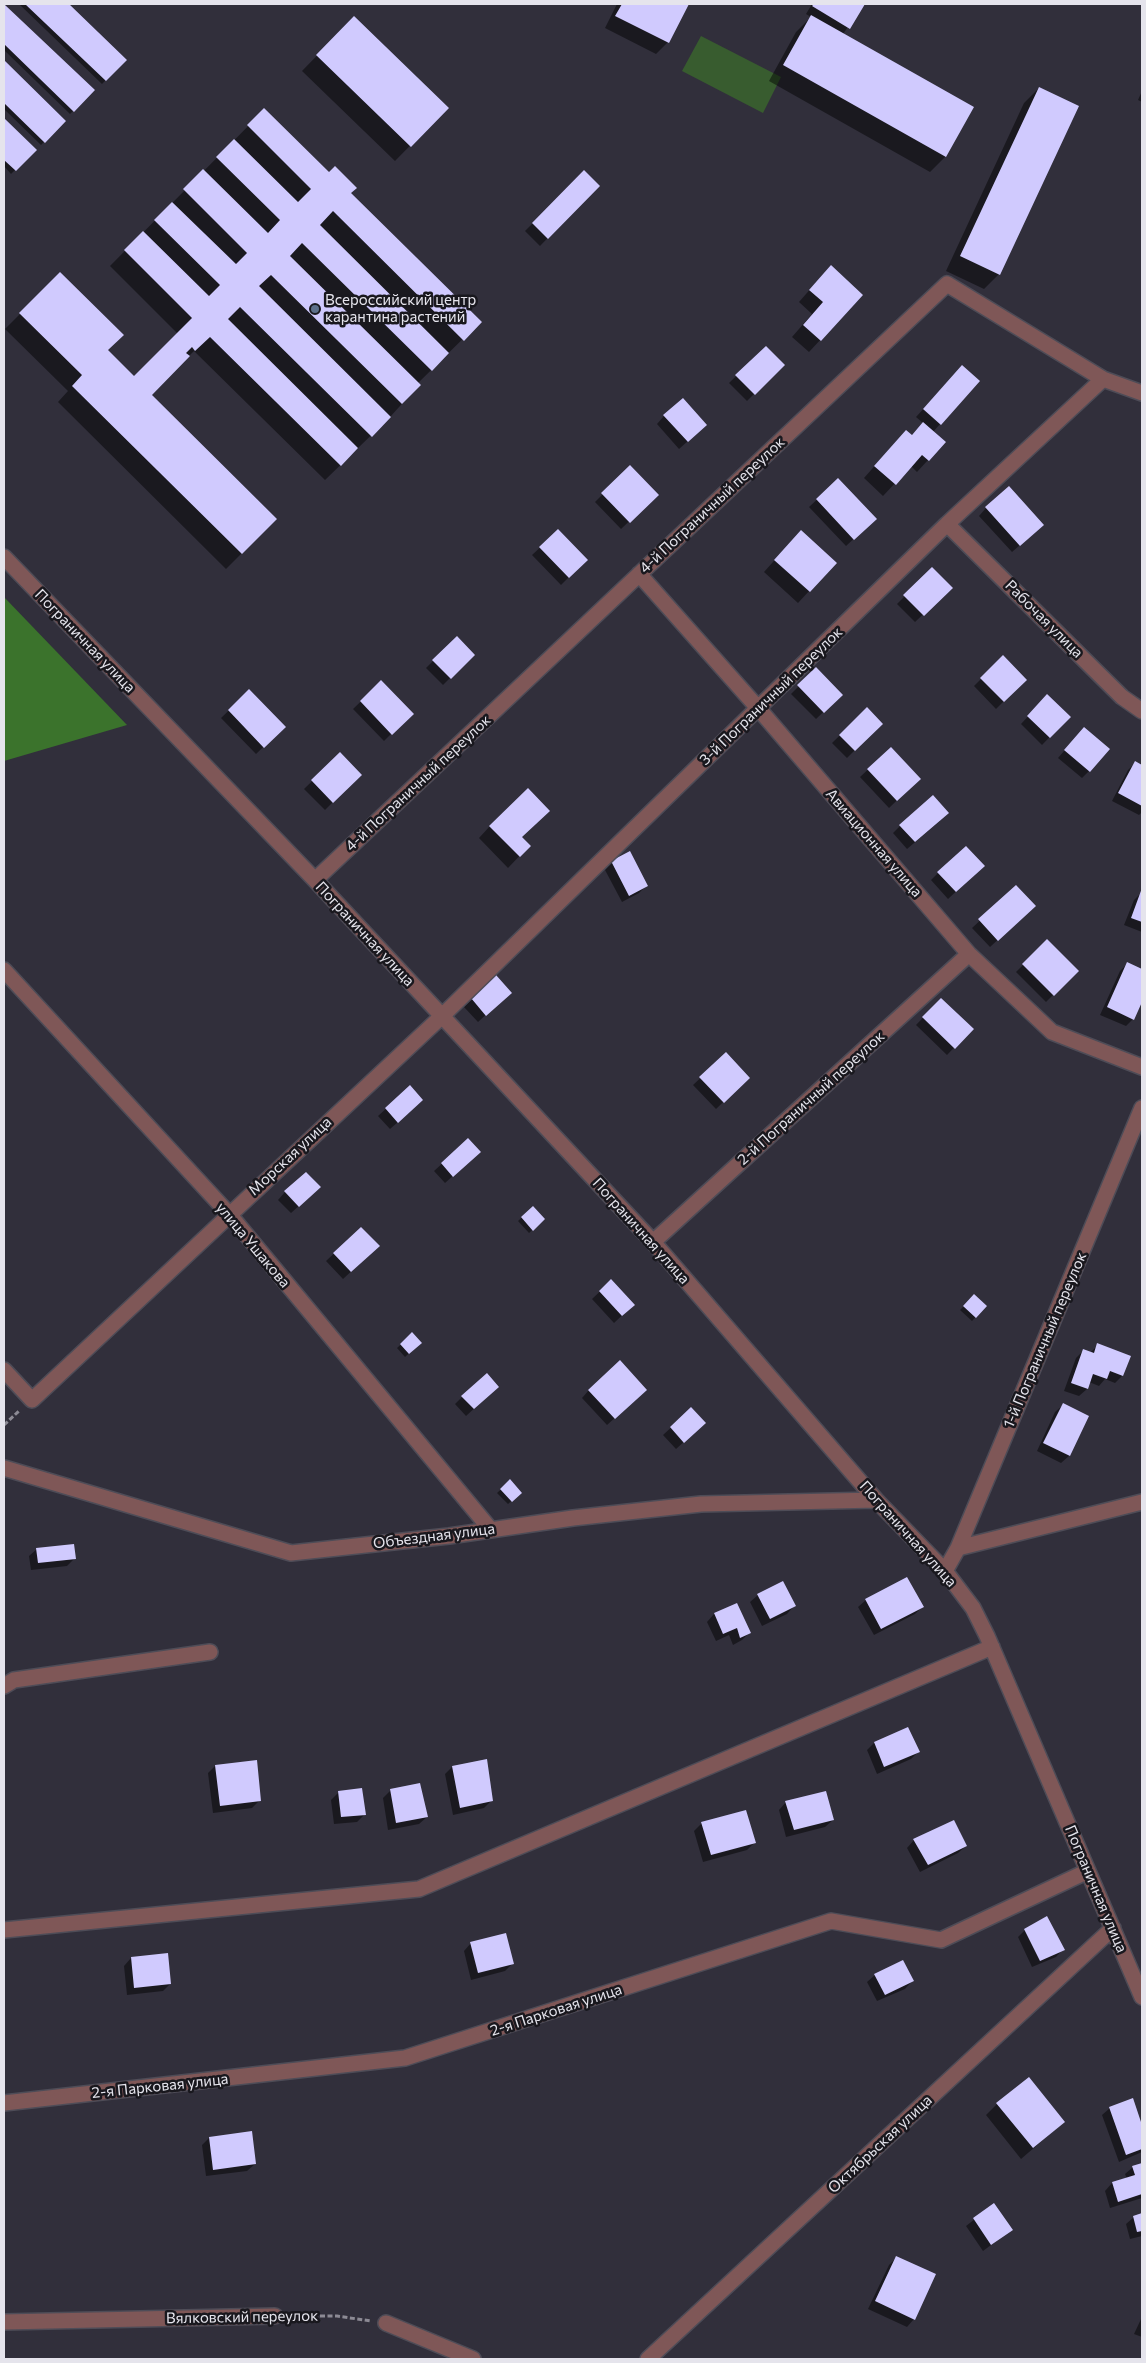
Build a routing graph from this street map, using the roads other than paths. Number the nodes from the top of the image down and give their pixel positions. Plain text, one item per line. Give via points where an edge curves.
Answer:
1 (1103, 378) junction
2 (1142, 393) edge
3 (947, 524) junction
4 (4, 556) edge
5 (639, 574) junction
6 (758, 708) junction
7 (1142, 711) edge
8 (315, 880) junction
9 (969, 954) junction
10 (4, 970) edge
11 (441, 1016) junction
12 (1142, 1067) edge
13 (1142, 1108) edge
14 (229, 1214) junction
15 (653, 1242) junction
16 (4, 1370) edge
17 (4, 1468) edge
18 (876, 1500) junction
19 (1142, 1502) edge
20 (491, 1530) junction
21 (958, 1548) junction
22 (945, 1571) junction
23 (992, 1647) junction
24 (210, 1652) dead end
25 (4, 1686) edge
26 (1088, 1871) junction
27 (1112, 1928) junction
28 (4, 1930) edge
29 (1142, 1997) edge
30 (4, 2103) edge
31 (275, 2316) road end
32 (4, 2322) edge
33 (386, 2323) road end
34 (473, 2359) edge
35 (648, 2359) edge

1 - 2 street, 4-й Пограничный переулок
1 - 3 street, 3-й Пограничный переулок
1 - 5 street, 4-й Пограничный переулок via 947,284
3 - 6 street, 3-й Пограничный переулок
3 - 7 street, Рабочая улица via 1122,697
4 - 8 street, Пограничная улица
5 - 6 street, Авиационная улица
5 - 8 street, 4-й Пограничный переулок
6 - 9 street, Авиационная улица
6 - 11 street, 3-й Пограничный переулок
8 - 11 street, Пограничная улица
9 - 12 street, Авиационная улица via 1052,1032
9 - 15 street, 2-й Пограничный переулок
10 - 14 street, улица Ушакова
11 - 14 street, Морская улица
11 - 15 street, Пограничная улица
13 - 21 street, 1-й Пограничный переулок
14 - 16 street, Морская улица via 32,1400
14 - 20 street, улица Ушакова
15 - 18 street, Пограничная улица
17 - 20 street, Объездная улица via 291,1553
18 - 20 street, Объездная улица via 701,1504
18 - 22 street, Пограничная улица
19 - 21 street
21 - 22 street, 1-й Пограничный переулок
22 - 23 street, Пограничная улица via 973,1608
23 - 26 street, Пограничная улица
23 - 28 street via 419,1889
24 - 25 street via 14,1680
26 - 27 street, Пограничная улица
26 - 30 street, 2-я Парковая улица via 941,1940 831,1921 406,2058
27 - 29 street, Пограничная улица
27 - 35 street, Октябрьская улица
31 - 32 street, Вялковский переулок
33 - 34 street

